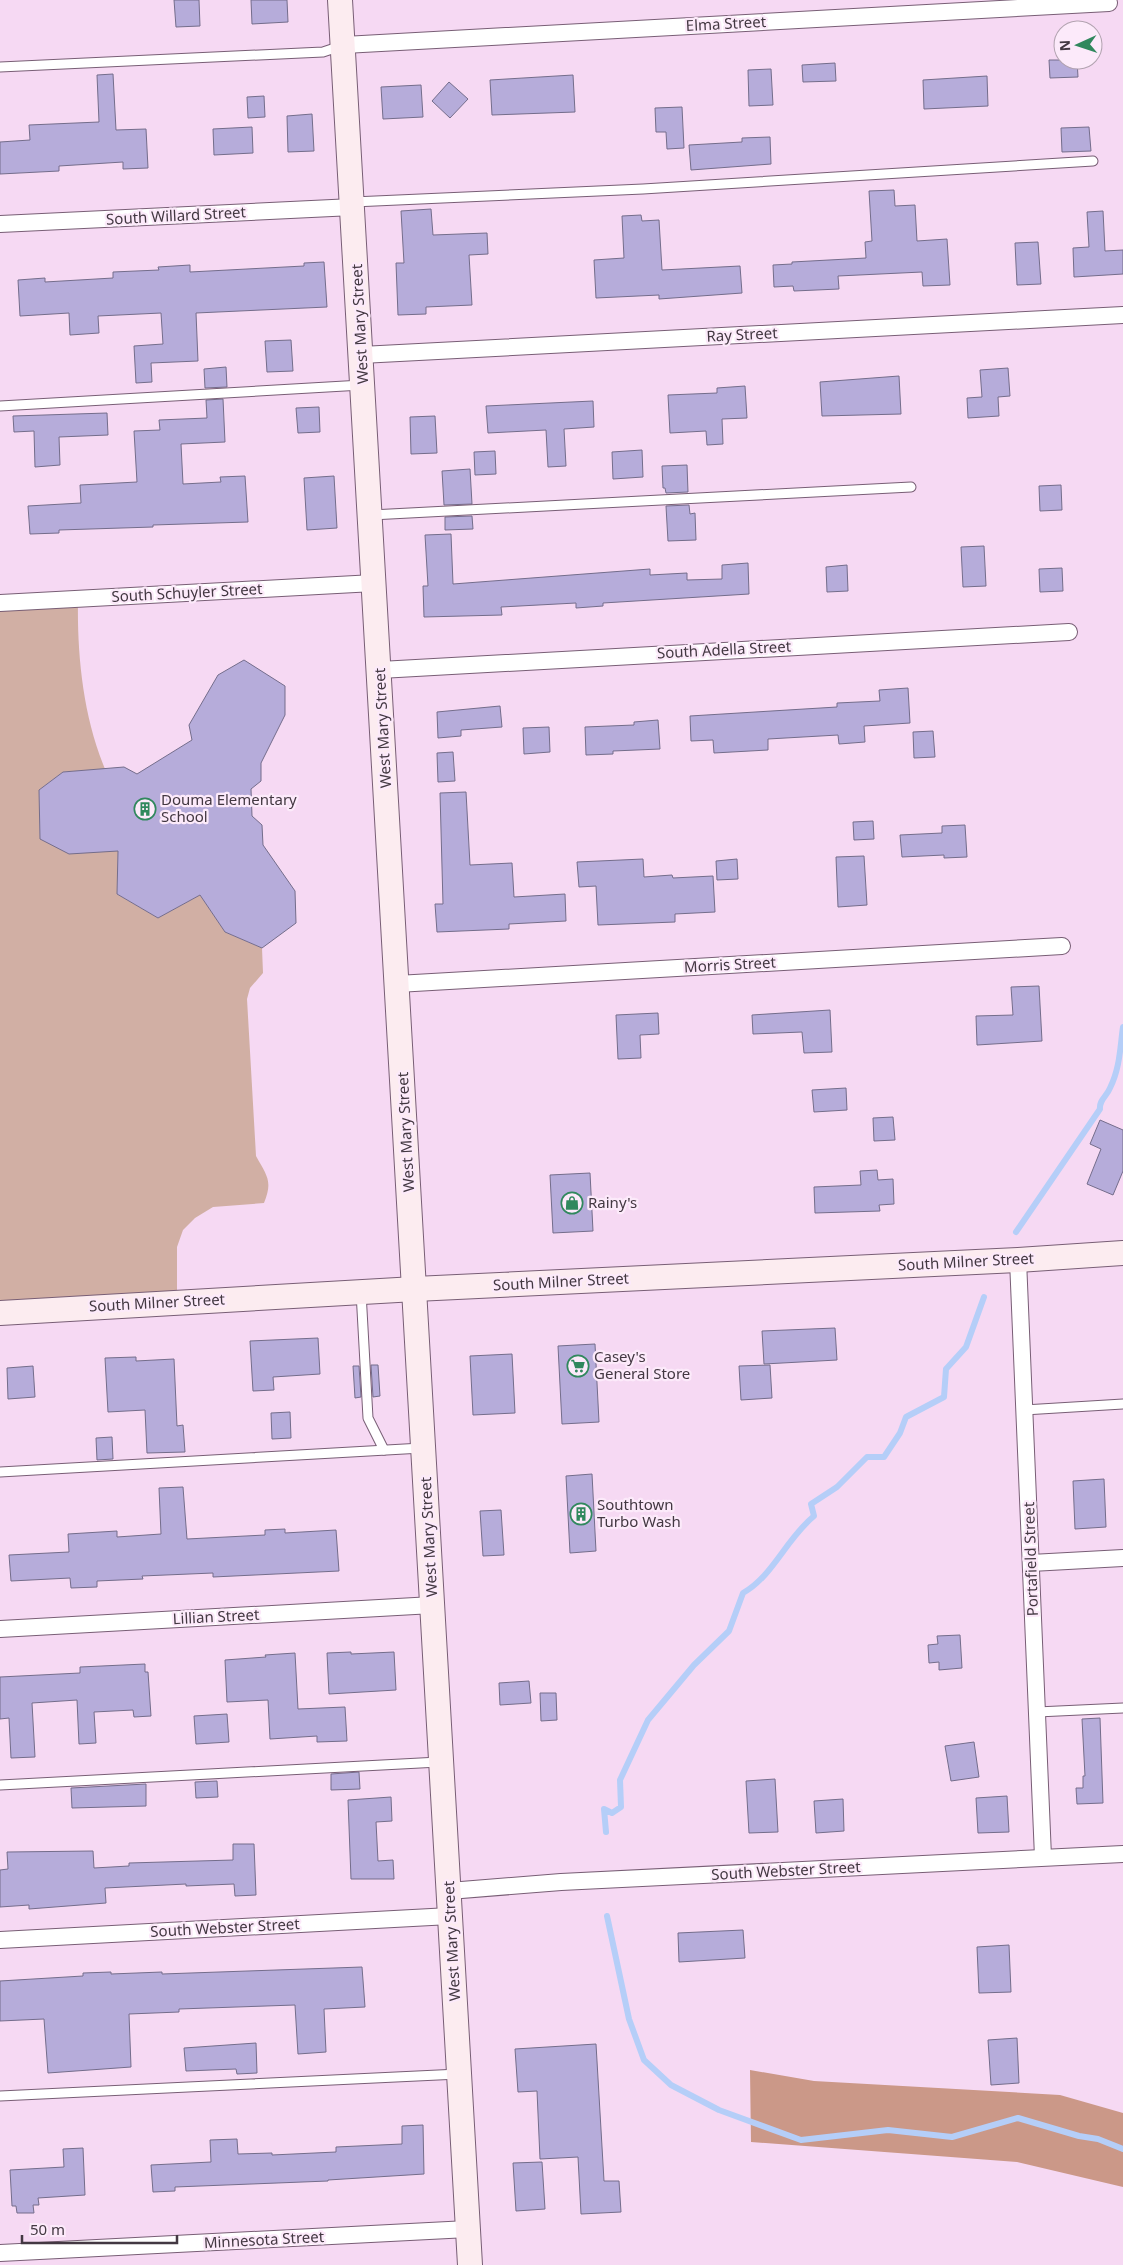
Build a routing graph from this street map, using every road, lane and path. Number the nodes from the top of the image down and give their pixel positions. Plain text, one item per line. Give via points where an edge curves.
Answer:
1 (340, 0) edge
2 (1108, 3) dead end
3 (344, 45) junction
4 (0, 67) edge
5 (1093, 161) dead end
6 (353, 204) junction
7 (0, 224) edge
8 (1123, 315) edge
9 (361, 354) junction
10 (363, 385) junction
11 (0, 406) edge
12 (910, 487) dead end
13 (370, 515) junction
14 (374, 583) junction
15 (0, 603) edge
16 (1069, 632) dead end
17 (380, 670) junction
18 (1062, 946) dead end
19 (397, 984) junction
20 (1123, 1253) edge
21 (1018, 1260) junction
22 (415, 1288) junction
23 (361, 1292) junction
24 (0, 1313) edge
25 (1123, 1404) edge
26 (1024, 1410) junction
27 (424, 1448) junction
28 (384, 1450) junction
29 (0, 1472) edge
30 (1123, 1558) edge
31 (1031, 1563) junction
32 (433, 1605) junction
33 (0, 1629) edge
34 (1123, 1708) edge
35 (1037, 1712) junction
36 (442, 1762) junction
37 (0, 1785) edge
38 (1123, 1854) edge
39 (1043, 1858) junction
40 (449, 1891) junction
41 (450, 1916) junction
42 (0, 1940) edge
43 (459, 2074) junction
44 (0, 2096) edge
45 (468, 2229) junction
46 (0, 2253) edge
47 (470, 2265) edge

1 - 3 main road, West Mary Street
2 - 3 street, Elma Street
3 - 4 lane via 323,52
3 - 6 main road, West Mary Street
5 - 6 lane
6 - 7 street, South Willard Street
6 - 9 main road, West Mary Street
8 - 9 street, Ray Street
9 - 10 main road, West Mary Street
10 - 11 lane
10 - 13 main road, West Mary Street
12 - 13 lane
13 - 14 main road, West Mary Street
14 - 15 street, South Schuyler Street
14 - 17 main road, West Mary Street
16 - 17 street, South Adella Street
17 - 19 main road, West Mary Street
18 - 19 street, Morris Street
19 - 22 main road, West Mary Street
20 - 21 main road, South Milner Street
21 - 22 main road, South Milner Street
21 - 26 street, Portafield Street
22 - 23 main road, South Milner Street
22 - 27 main road, West Mary Street
23 - 24 main road, South Milner Street
23 - 28 lane via 368,1418
25 - 26 lane
26 - 31 street, Portafield Street
27 - 28 lane
27 - 32 main road, West Mary Street
28 - 29 lane
30 - 31 street
31 - 35 street, Portafield Street
32 - 33 street, Lillian Street
32 - 36 main road, West Mary Street
34 - 35 lane
35 - 39 street, Portafield Street
36 - 37 lane
36 - 40 main road, West Mary Street
38 - 39 street, South Webster Street
39 - 40 street, South Webster Street via 561,1882
40 - 41 main road, West Mary Street
41 - 42 street, South Webster Street
41 - 43 main road, West Mary Street
43 - 44 lane
43 - 45 main road, West Mary Street
45 - 46 street, Minnesota Street
45 - 47 main road, West Mary Street

